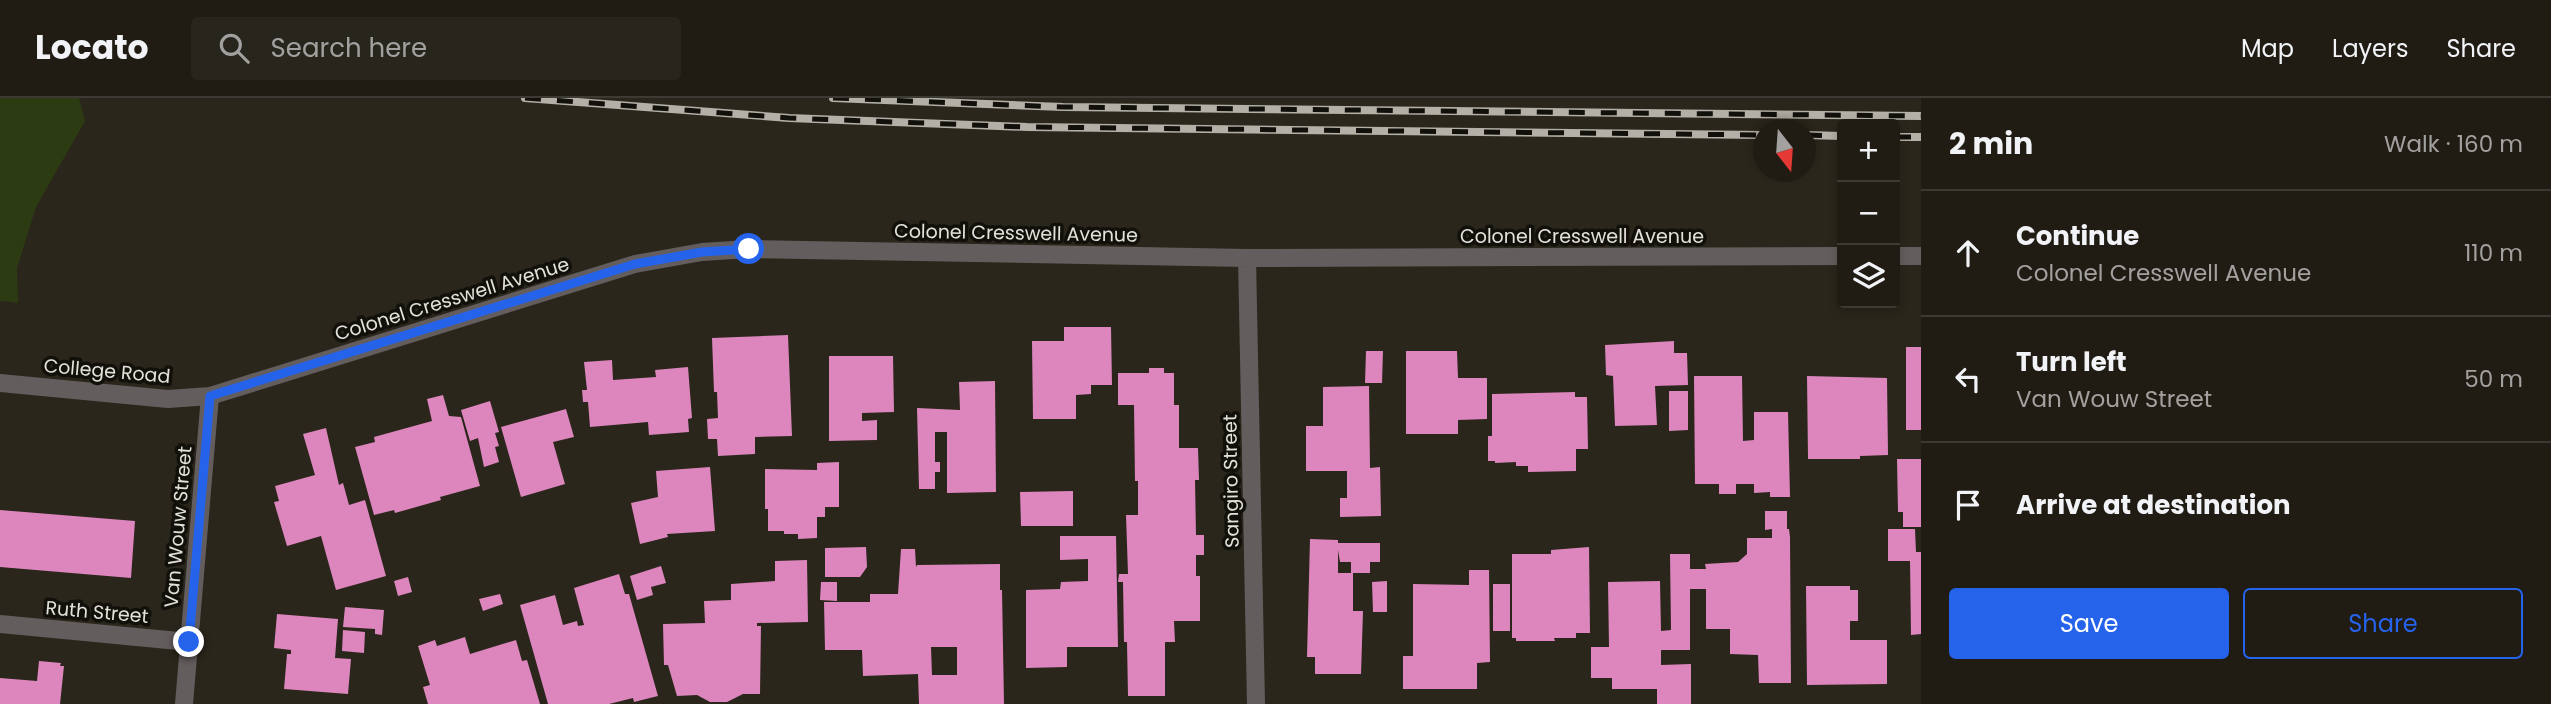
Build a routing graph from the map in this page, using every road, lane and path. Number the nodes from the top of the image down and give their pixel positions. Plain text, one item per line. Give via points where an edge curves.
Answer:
1 (1837, 256) edge
2 (1900, 256) edge
3 (1921, 256) edge
4 (1247, 258) junction
5 (0, 383) edge
6 (210, 396) junction
7 (0, 624) edge
8 (189, 642) junction
9 (184, 704) edge
10 (1256, 704) edge

1 - 4 street, Colonel Cresswell Avenue
2 - 3 street
4 - 6 street, Colonel Cresswell Avenue via 749,249 702,252 635,264
4 - 10 street, Sangiro Street
5 - 6 street, College Road via 168,399
6 - 8 street, Van Wouw Street
7 - 8 street, Ruth Street
8 - 9 street, Van Wouw Street

